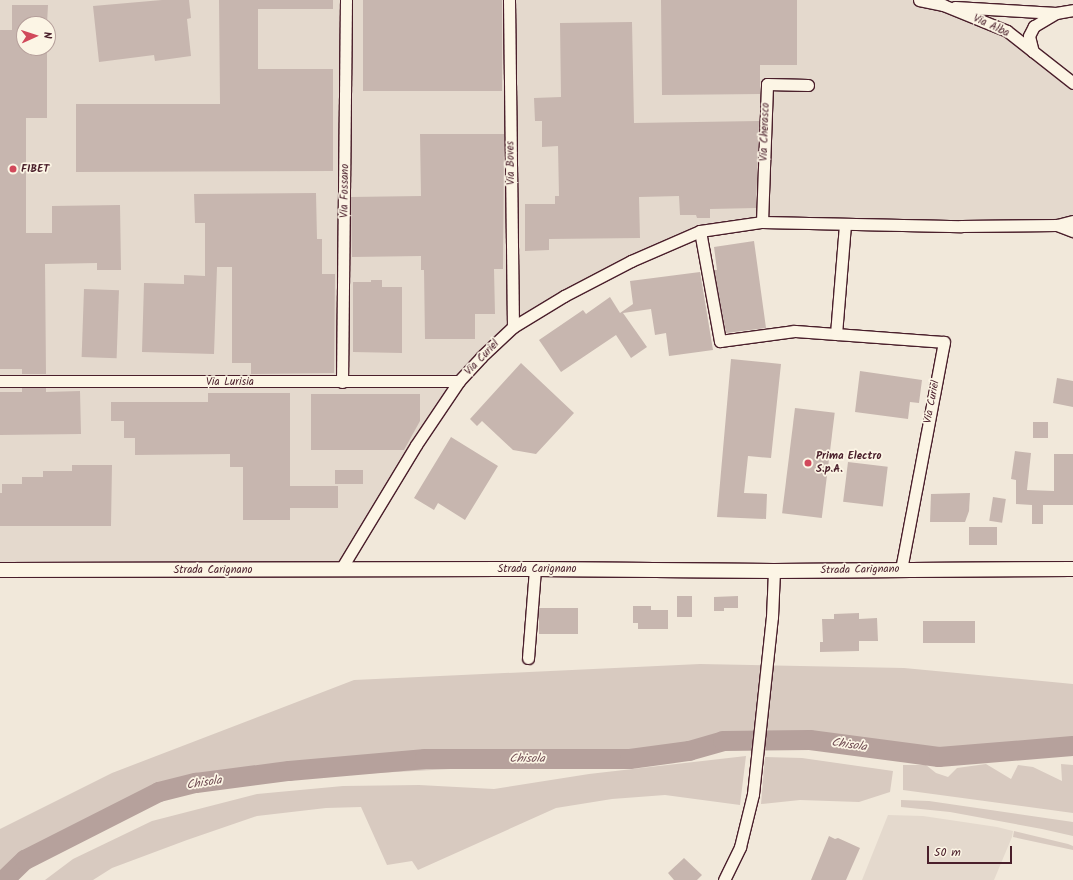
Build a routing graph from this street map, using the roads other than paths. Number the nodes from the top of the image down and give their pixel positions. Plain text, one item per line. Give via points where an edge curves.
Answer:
1 (346, 0) edge
2 (509, 0) edge
3 (919, 0) edge
4 (943, 5) junction
5 (1073, 10) edge
6 (1019, 11) junction
7 (1056, 14) junction
8 (1007, 32) junction
9 (1033, 52) junction
10 (1073, 83) edge
11 (808, 85) dead end
12 (1073, 221) edge
13 (762, 222) junction
14 (845, 224) junction
15 (1057, 225) junction
16 (700, 231) junction
17 (1073, 231) edge
18 (513, 327) junction
19 (836, 334) junction
20 (0, 381) edge
21 (459, 381) junction
22 (342, 382) junction
23 (341, 569) junction
24 (535, 569) junction
25 (901, 569) junction
26 (1073, 569) edge
27 (0, 570) edge
28 (774, 571) junction
29 (528, 658) dead end
30 (724, 880) edge

1 - 22 street, Via Fossano
2 - 18 street, Via Boves
3 - 4 street, Via Alba
4 - 6 street
4 - 8 street, Via Alba
5 - 7 street
6 - 7 street
6 - 8 street via 1011,14 1006,21
7 - 9 street via 1034,26 1028,36
8 - 9 street, Via Alba
9 - 10 street, Via Alba
11 - 13 street, Via Cherasco via 767,84
12 - 15 street, Via Curiel
13 - 14 street, Via Curiel
13 - 16 street, Via Curiel
14 - 15 street, Via Curiel
14 - 19 street
15 - 17 street, Via Curiel
16 - 18 street, Via Curiel via 630,261
16 - 19 street, Via Curiel via 720,341 794,331
18 - 21 street, Via Curiel via 480,357
19 - 25 street, Via Curiel via 944,342
20 - 22 street, Via Lurisia
21 - 22 street, Via Lurisia
21 - 23 street, Via Curiel via 416,445
23 - 24 main road, Strada Carignano
23 - 27 main road, Strada Carignano
24 - 28 main road, Strada Carignano
24 - 29 street
25 - 26 main road, Strada Carignano
25 - 28 main road, Strada Carignano
28 - 30 street via 768,660 753,794 740,846

